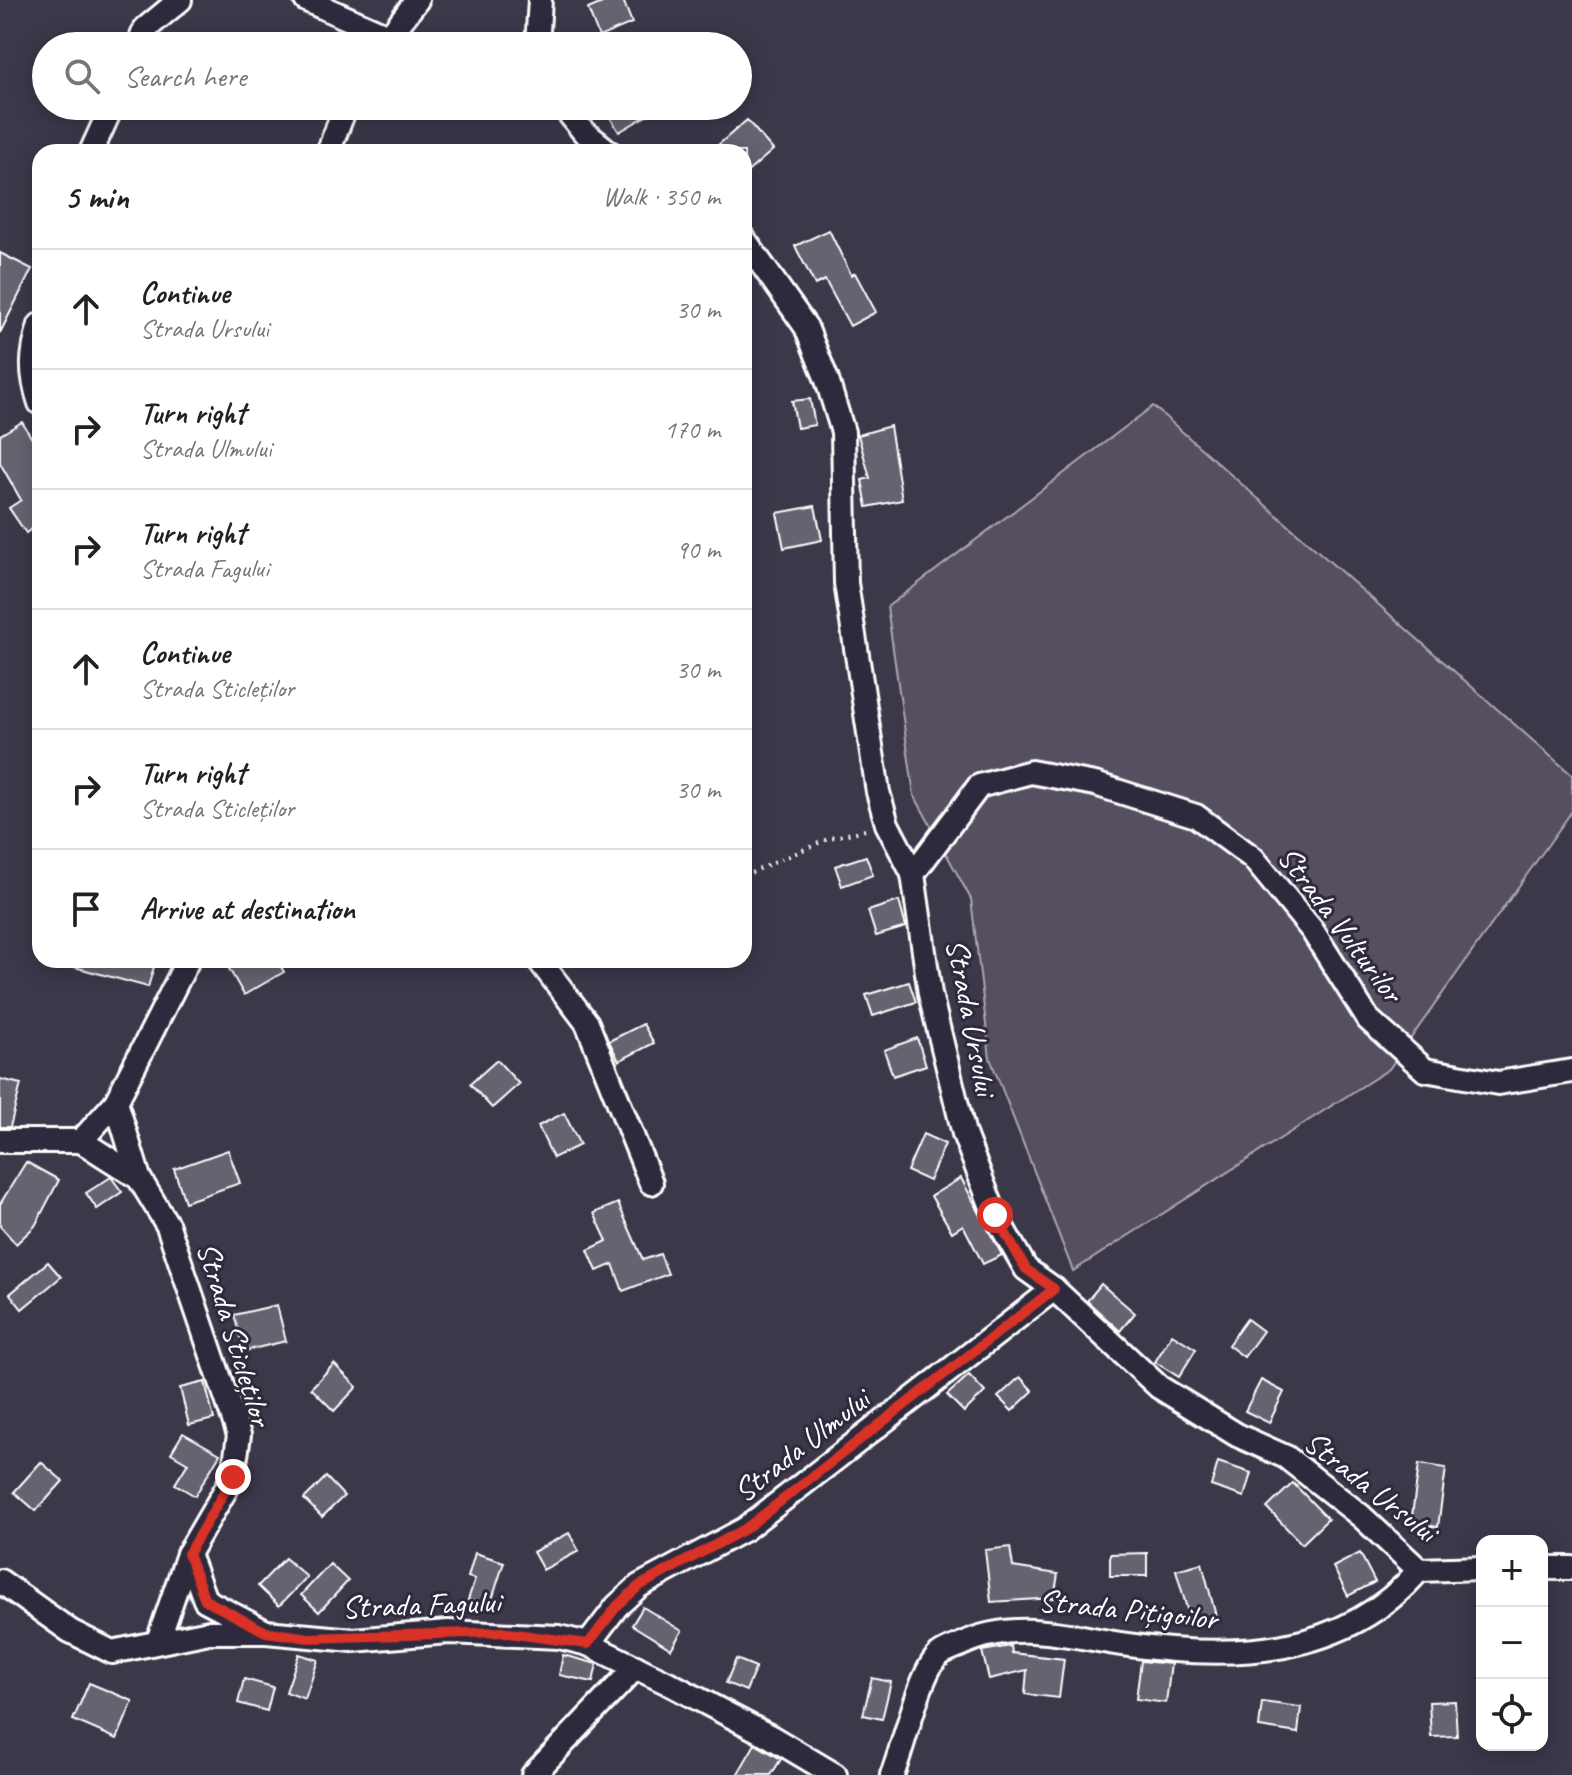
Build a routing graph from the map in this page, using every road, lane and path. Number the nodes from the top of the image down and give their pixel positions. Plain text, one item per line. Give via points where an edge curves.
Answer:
1 (147, 0) edge
2 (180, 0) edge
3 (306, 0) edge
4 (417, 0) edge
5 (540, 0) edge
6 (142, 32) edge
7 (147, 32) edge
8 (368, 32) edge
9 (393, 32) edge
10 (538, 32) edge
11 (106, 120) edge
12 (341, 120) edge
13 (574, 120) edge
14 (95, 144) edge
15 (331, 144) edge
16 (599, 144) edge
17 (752, 250) edge
18 (32, 353) edge
19 (32, 380) edge
20 (887, 824) junction
21 (752, 872) edge
22 (913, 874) junction
23 (184, 968) edge
24 (545, 968) edge
25 (1572, 1071) edge
26 (116, 1102) junction
27 (0, 1141) edge
28 (81, 1141) junction
29 (139, 1178) junction
30 (651, 1183) dead end
31 (1054, 1289) junction
32 (188, 1554) junction
33 (1476, 1568) edge
34 (1548, 1568) edge
35 (1572, 1568) edge
36 (1419, 1570) junction
37 (0, 1581) edge
38 (266, 1632) junction
39 (158, 1641) junction
40 (588, 1644) junction
41 (636, 1667) junction
42 (533, 1775) edge
43 (835, 1775) edge
44 (892, 1775) edge

1 - 6 street
2 - 7 street
3 - 8 street
4 - 9 street
5 - 10 street
11 - 14 street
12 - 15 street
13 - 16 street
17 - 20 street, Strada Ursului via 806,327 843,432 846,583
18 - 19 street
20 - 21 path via 830,838
20 - 22 street, Strada Ursului
22 - 25 street, Strada Vulturilor via 979,786 1031,772 1095,784 1196,816 1253,858 1312,930 1368,1019 1425,1070 1498,1083
22 - 31 street, Strada Ursului via 930,994 964,1134 995,1215 1026,1269
23 - 26 street
24 - 30 street via 587,1023
26 - 28 street
26 - 29 street, Strada Sticleților
27 - 28 street
28 - 29 street, Strada Sticleților
29 - 32 street, Strada Sticleților via 168,1226 239,1435 233,1477
31 - 36 street, Strada Ursului via 1159,1387 1237,1435 1286,1457
31 - 40 street, Strada Ulmului via 745,1529 639,1586
32 - 38 street via 205,1600
32 - 39 street, Strada Sticleților
33 - 36 street, Strada Ursului
34 - 35 street
36 - 44 street, Strada Pițigoilor via 1381,1607 1326,1636 1277,1650 1197,1654 1059,1632 981,1635 937,1656
37 - 39 street, Strada Fagului via 70,1631 112,1652
38 - 39 street, Strada Fagului via 209,1632
38 - 40 street, Strada Fagului via 353,1640 501,1632
40 - 41 street, Strada Fagului
41 - 42 street
41 - 43 street, Strada Fagului

